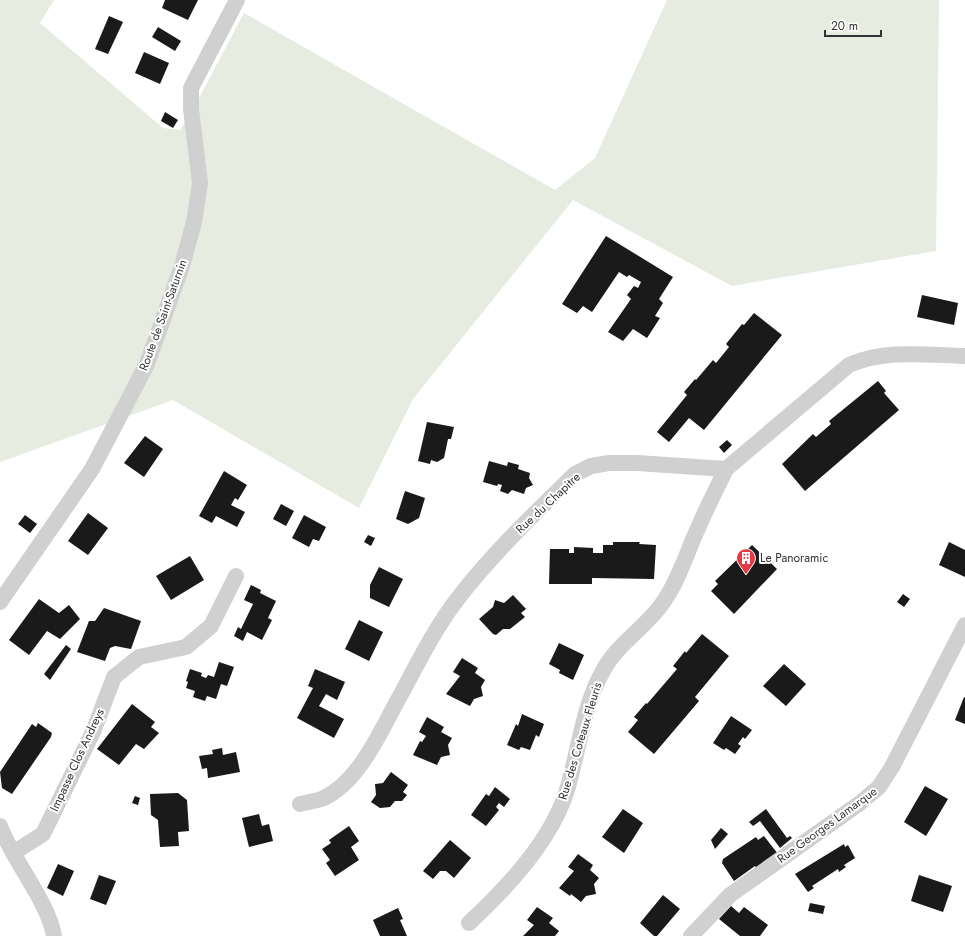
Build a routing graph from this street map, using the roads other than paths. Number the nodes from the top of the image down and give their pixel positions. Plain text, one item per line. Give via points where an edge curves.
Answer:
1 (237, 0) edge
2 (965, 356) edge
3 (726, 469) junction
4 (236, 576) dead end
5 (0, 602) edge
6 (965, 625) edge
7 (300, 804) dead end
8 (0, 826) edge
9 (13, 853) junction
10 (469, 923) dead end
11 (54, 936) edge
12 (691, 936) edge

1 - 5 street, Route de Saint-Saturnin via 191,88 191,110 200,183 194,222 182,266 147,364 92,469
2 - 3 street via 876,356 849,365
3 - 7 street, Rue du Chapitre via 609,463 591,466 575,474 498,552 458,597 373,746 358,767 342,785 324,798
3 - 10 street, Rue des Coteaux Fleuris via 698,527 683,566 664,601 604,668 593,693 567,792 550,826 524,866
4 - 9 street, Impasse Clos Andreys via 211,626 186,647 139,657 114,677 93,732 43,834
6 - 12 street, Rue Georges Lamarque via 892,767 879,787 730,895
8 - 9 street
9 - 11 street via 39,900

